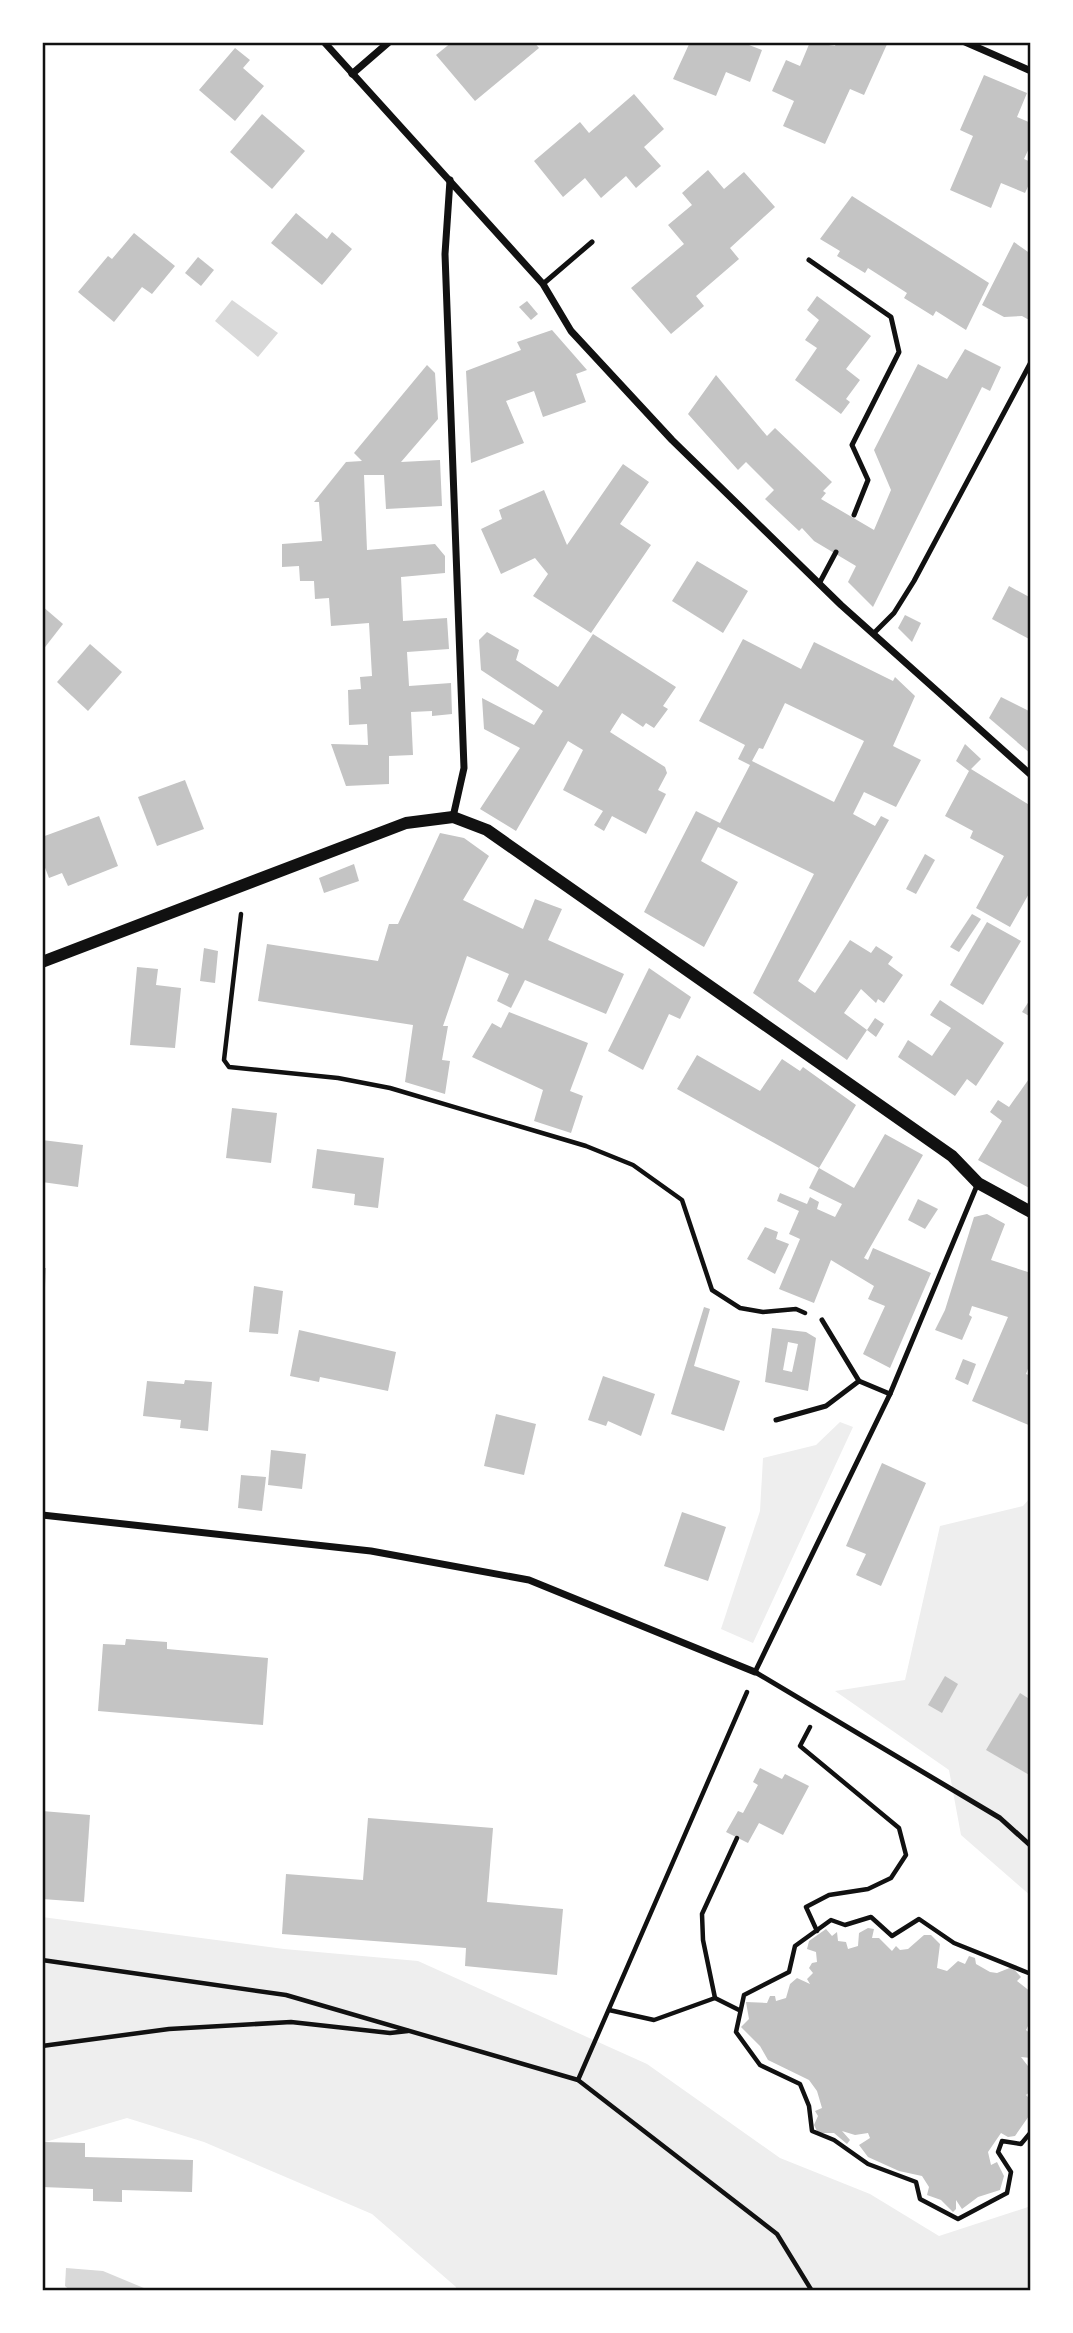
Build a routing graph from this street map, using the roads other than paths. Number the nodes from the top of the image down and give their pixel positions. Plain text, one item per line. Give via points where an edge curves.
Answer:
1 (324, 42) edge
2 (389, 42) edge
3 (965, 42) edge
4 (1031, 71) edge
5 (352, 74) junction
6 (450, 180) junction
7 (592, 242) dead end
8 (809, 260) dead end
9 (544, 284) junction
10 (1031, 362) edge
11 (853, 516) dead end
12 (836, 552) dead end
13 (820, 582) junction
14 (875, 632) junction
15 (1031, 775) edge
16 (453, 817) junction
17 (42, 962) edge
18 (978, 1184) junction
19 (1031, 1212) edge
20 (822, 1320) road end
21 (859, 1381) junction
22 (890, 1394) junction
23 (776, 1420) dead end
24 (42, 1515) edge
25 (755, 1672) junction
26 (1031, 1846) edge

1 - 5 street
2 - 5 street
3 - 4 street
5 - 6 street
6 - 9 street
6 - 16 street via 444,254 464,768
7 - 9 lane
8 - 11 lane via 891,317 899,352 852,445 868,480
9 - 13 street via 571,331 672,439
10 - 14 lane via 914,581 894,613
12 - 13 lane
13 - 14 street
14 - 15 street
16 - 17 street via 405,823
16 - 18 street via 487,830 952,1156
18 - 19 street
18 - 22 lane
20 - 21 lane
21 - 22 lane
21 - 23 lane via 826,1406
22 - 25 lane
24 - 25 street via 371,1551 528,1580
25 - 26 lane via 1000,1818

